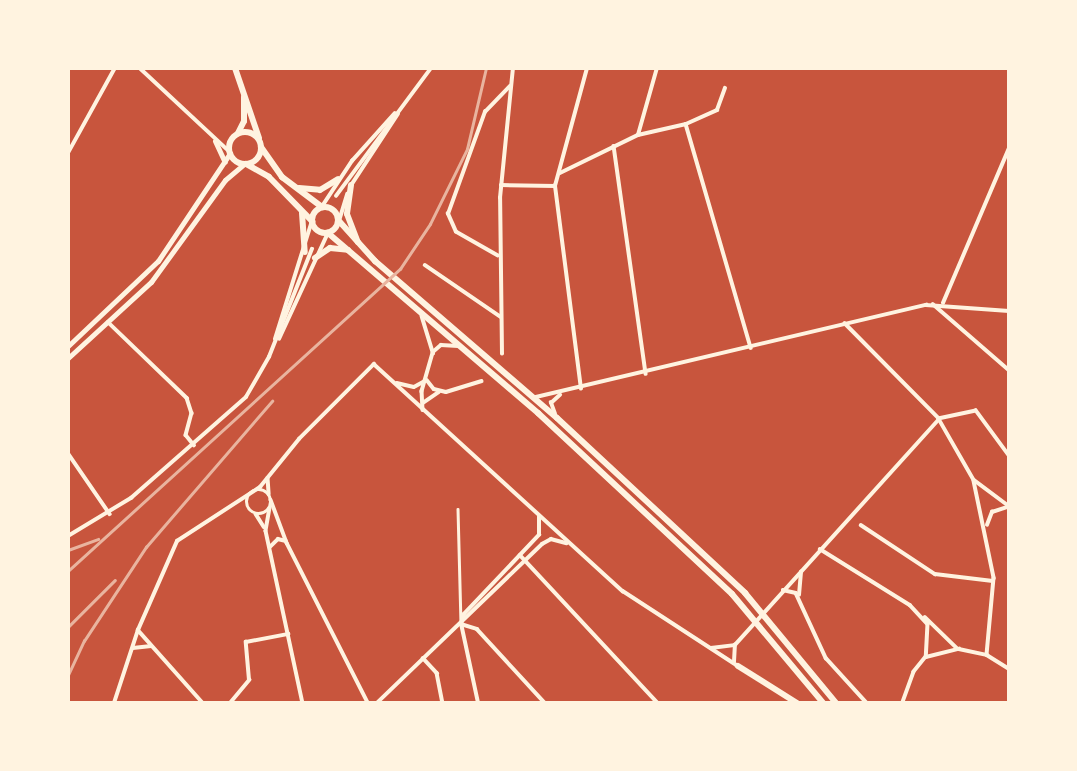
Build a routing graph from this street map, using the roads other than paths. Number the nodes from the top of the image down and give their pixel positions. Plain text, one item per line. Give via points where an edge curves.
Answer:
1 (115, 68) edge
2 (140, 68) edge
3 (235, 68) edge
4 (431, 68) edge
5 (513, 68) edge
6 (587, 68) edge
7 (657, 68) edge
8 (243, 84) junction
9 (510, 86) junction
10 (725, 88) dead end
11 (402, 107) junction
12 (686, 124) junction
13 (237, 135) junction
14 (638, 135) junction
15 (215, 141) junction
16 (260, 142) junction
17 (614, 146) junction
18 (1009, 148) edge
19 (68, 153) edge
20 (230, 153) junction
21 (1003, 158) junction
22 (1009, 160) edge
23 (225, 162) junction
24 (245, 164) junction
25 (559, 173) junction
26 (338, 178) junction
27 (289, 183) junction
28 (351, 185) junction
29 (501, 185) junction
30 (555, 186) junction
31 (336, 196) dead end
32 (299, 204) junction
33 (322, 207) junction
34 (312, 221) junction
35 (338, 221) junction
36 (328, 233) junction
37 (360, 246) junction
38 (308, 251) junction
39 (353, 253) junction
40 (498, 256) junction
41 (315, 258) junction
42 (425, 265) dead end
43 (943, 303) junction
44 (933, 304) junction
45 (1009, 311) edge
46 (419, 312) junction
47 (502, 318) junction
48 (108, 322) junction
49 (845, 324) junction
50 (275, 343) junction
51 (68, 346) edge
52 (460, 346) junction
53 (751, 348) junction
54 (433, 353) junction
55 (502, 354) dead end
56 (68, 358) edge
57 (1009, 370) edge
58 (646, 374) junction
59 (391, 380) junction
60 (427, 380) junction
61 (481, 381) dead end
62 (580, 390) junction
63 (441, 392) junction
64 (561, 394) junction
65 (534, 397) junction
66 (422, 404) junction
67 (424, 412) junction
68 (557, 418) junction
69 (939, 419) junction
70 (194, 445) junction
71 (68, 453) edge
72 (1009, 456) edge
73 (268, 477) junction
74 (974, 480) junction
75 (252, 492) junction
76 (270, 498) junction
77 (232, 502) junction
78 (248, 506) junction
79 (1009, 506) edge
80 (270, 508) junction
81 (458, 509) dead end
82 (110, 514) junction
83 (256, 514) junction
84 (538, 515) junction
85 (276, 518) junction
86 (266, 519) junction
87 (860, 525) dead end
88 (986, 527) junction
89 (554, 529) junction
90 (266, 531) junction
91 (541, 532) junction
92 (68, 536) edge
93 (287, 543) junction
94 (571, 545) junction
95 (269, 548) junction
96 (820, 548) junction
97 (520, 555) junction
98 (525, 560) junction
99 (806, 564) junction
100 (993, 581) junction
101 (781, 591) junction
102 (799, 597) junction
103 (763, 612) junction
104 (922, 614) junction
105 (757, 619) junction
106 (461, 624) junction
107 (138, 630) junction
108 (288, 634) junction
109 (735, 645) junction
110 (151, 646) junction
111 (709, 647) junction
112 (133, 648) junction
113 (958, 649) junction
114 (987, 655) junction
115 (926, 657) junction
116 (423, 658) junction
117 (738, 666) junction
118 (1009, 669) edge
119 (813, 693) junction
120 (903, 701) edge
121 (796, 702) edge
122 (114, 703) edge
123 (203, 703) edge
124 (230, 703) edge
125 (303, 703) edge
126 (368, 703) edge
127 (377, 703) edge
128 (443, 703) edge
129 (478, 703) edge
130 (545, 703) edge
131 (658, 703) edge
132 (813, 703) edge
133 (823, 703) edge
134 (834, 703) edge
135 (867, 703) edge

1 - 19 street
2 - 15 street
3 - 8 main road
4 - 11 street
5 - 9 street
6 - 25 street
7 - 14 street
8 - 13 main road via 244,121
8 - 16 main road
9 - 29 street
9 - 40 street via 485,112 448,214 456,232
10 - 12 street via 718,110
11 - 26 street via 381,123
11 - 28 street
11 - 31 street
12 - 14 street
12 - 53 street
13 - 16 main road via 247,132
13 - 20 main road
14 - 17 street
15 - 20 street
15 - 23 main road
16 - 24 main road via 258,158
16 - 27 main road
17 - 25 street
17 - 58 street
18 - 21 street
20 - 23 main road
20 - 24 main road
21 - 22 street
21 - 43 street
23 - 51 main road via 158,261
24 - 32 main road via 269,177
24 - 48 main road via 225,180 164,266
25 - 30 street
26 - 27 main road via 312,191
26 - 33 street
27 - 33 main road
28 - 35 street
28 - 37 main road via 347,214
29 - 30 street
29 - 40 street
30 - 62 street
32 - 34 main road
32 - 38 main road
33 - 34 main road
33 - 35 main road via 334,210
34 - 36 main road via 319,232
34 - 38 street
35 - 36 main road
35 - 37 main road
36 - 39 main road
36 - 41 street
37 - 65 main road
38 - 50 street via 277,326
39 - 41 main road via 330,248
39 - 46 main road
40 - 47 street
41 - 50 street via 287,329
42 - 47 street
43 - 44 street
43 - 45 street
44 - 49 street
44 - 57 street
46 - 52 main road
46 - 54 street via 429,330
47 - 55 street
48 - 56 main road
48 - 70 street via 187,398 192,413 186,435
49 - 53 street
49 - 69 street
50 - 70 street via 246,397
52 - 54 street via 440,345
52 - 105 main road
53 - 58 street
54 - 60 street
58 - 62 street
59 - 60 street via 414,387
59 - 67 street
59 - 73 street via 372,365
60 - 63 street
60 - 66 street
61 - 63 street via 458,392
62 - 64 street
63 - 66 street
64 - 65 street
64 - 68 street via 551,403
65 - 68 main road
66 - 67 street
67 - 84 street
68 - 103 main road
69 - 72 street via 976,411
69 - 74 street
69 - 96 street
70 - 82 street
71 - 82 street
73 - 75 street
73 - 76 street
74 - 79 street
74 - 88 street
75 - 76 street via 260,490
75 - 77 street
75 - 78 street
76 - 80 street
76 - 85 street
77 - 78 street
77 - 107 street via 177,541
78 - 83 street
79 - 88 street via 992,512
80 - 83 street
80 - 86 street
81 - 106 street
82 - 92 street
83 - 90 street
84 - 89 street
84 - 91 street
85 - 86 street via 272,514
85 - 93 street
86 - 90 street
87 - 100 street via 935,574
88 - 100 street
89 - 91 street
89 - 94 street
90 - 95 street
91 - 97 street
93 - 95 street via 278,539
93 - 126 street
94 - 98 street via 551,539
94 - 111 street via 623,591
95 - 108 street
96 - 99 street
96 - 104 street
97 - 98 street
97 - 106 street via 465,610
98 - 106 street
98 - 131 street
99 - 101 street
99 - 102 street
100 - 114 street
101 - 102 street via 792,590
101 - 103 street
102 - 135 street via 807,625 826,658
103 - 105 street
103 - 134 main road
104 - 113 street
104 - 115 street via 929,631
105 - 109 street
105 - 119 main road
106 - 116 street
106 - 129 street
106 - 130 street via 477,629
107 - 110 street
107 - 112 street
108 - 124 street via 246,642 249,680
108 - 125 street
109 - 111 street
109 - 117 street via 732,657
110 - 112 street
110 - 123 street
111 - 117 street
112 - 122 street
113 - 114 street
113 - 115 street
114 - 118 street
115 - 120 street via 914,672
116 - 127 street
116 - 128 street via 437,673
117 - 121 main road
119 - 132 main road
119 - 133 main road

